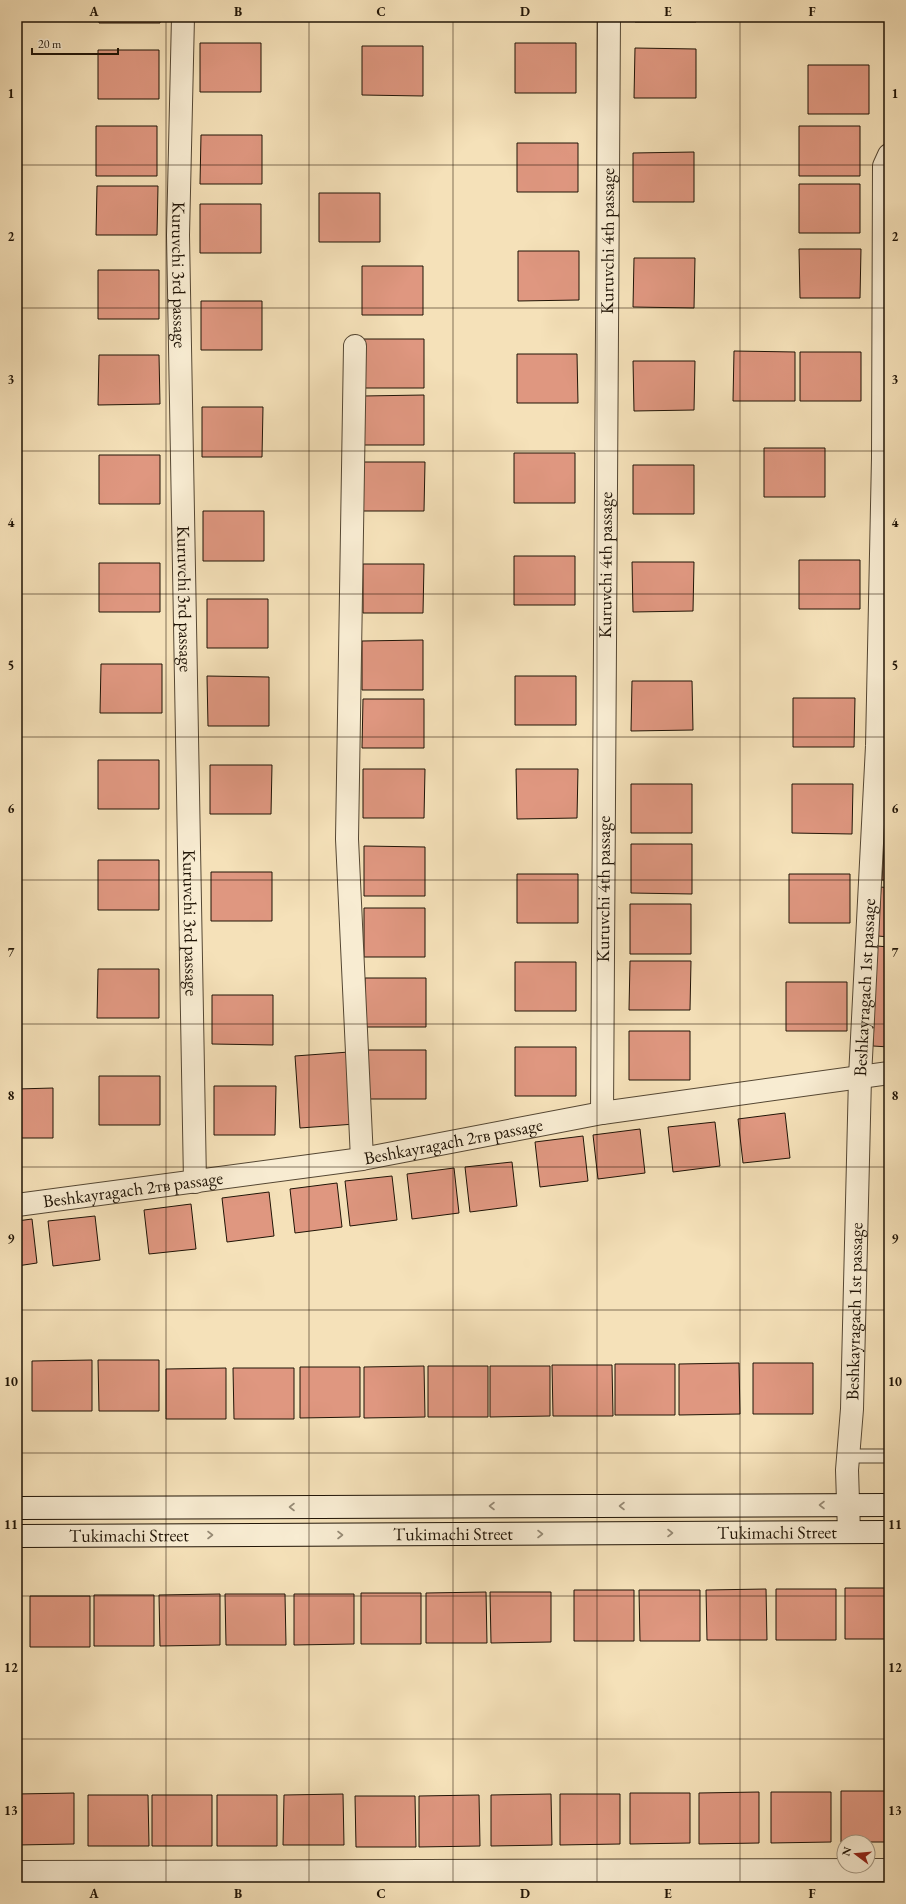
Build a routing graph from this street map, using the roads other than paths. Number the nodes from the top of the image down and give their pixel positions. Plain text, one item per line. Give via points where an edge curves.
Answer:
1 (182, 17) edge
2 (609, 17) edge
3 (889, 155) edge
4 (355, 346) dead end
5 (889, 1073) edge
6 (860, 1077) junction
7 (602, 1113) junction
8 (362, 1159) junction
9 (195, 1182) junction
10 (17, 1205) edge
11 (849, 1456) junction
12 (889, 1456) edge
13 (848, 1505) junction
14 (889, 1505) edge
15 (17, 1508) edge
16 (849, 1532) junction
17 (889, 1532) edge
18 (17, 1536) edge
19 (889, 1870) edge
20 (17, 1872) edge
21 (755, 1878) edge
22 (161, 1879) edge
23 (453, 1879) edge

1 - 9 street, Kuruvchi 3rd passage via 178,235
2 - 7 street, Kuruvchi 4th passage
3 - 6 street, Beshkayragach 1st passage via 884,166 883,458 877,746
4 - 8 street via 347,839
5 - 6 street, Beshkayragach 2тв passage
6 - 7 street, Beshkayragach 2тв passage
6 - 11 street, Beshkayragach 1st passage
7 - 8 street, Beshkayragach 2тв passage
8 - 9 street, Beshkayragach 2тв passage
9 - 10 street, Beshkayragach 2тв passage
11 - 12 lane
11 - 13 street, Beshkayragach 1st passage
13 - 14 street, Tukimachi Street
13 -> 15 street, Tukimachi Street
13 - 16 street, Beshkayragach 1st passage
16 - 17 street, Tukimachi Street
18 -> 16 street, Tukimachi Street
19 - 21 street
20 - 22 street
21 - 23 street
22 - 23 street

